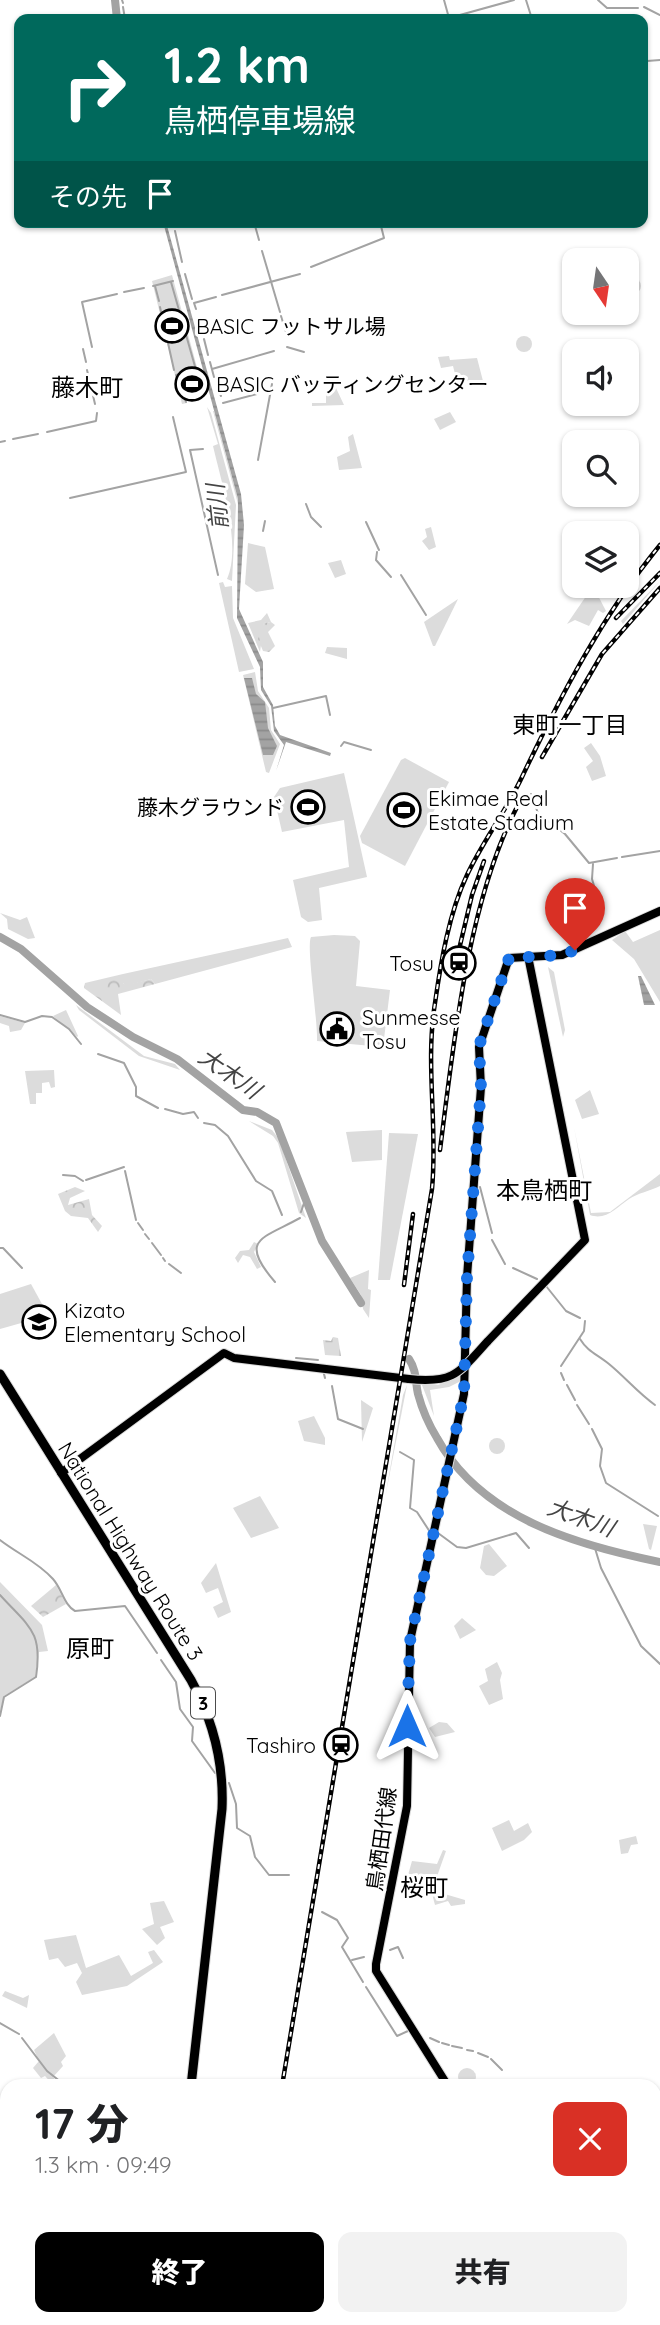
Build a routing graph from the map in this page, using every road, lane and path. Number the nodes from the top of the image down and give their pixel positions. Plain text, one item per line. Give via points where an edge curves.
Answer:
1 (660, 911) edge
2 (528, 956) junction
3 (0, 1374) edge
4 (61, 1474) junction
5 (192, 2079) edge
6 (444, 2079) edge

1 - 2 main road via 562,955
2 - 4 main road, bridge via 585,1241 450,1378 398,1378 224,1353
2 - 6 main road, 鳥栖田代線 via 509,958 479,1046 481,1087 464,1394 410,1641 407,1806 376,1964 376,1971
3 - 4 highway, National Highway Route 3 / 3
4 - 5 highway, National Highway Route 3 / 3 via 191,1680 206,1709 218,1751 222,1809

